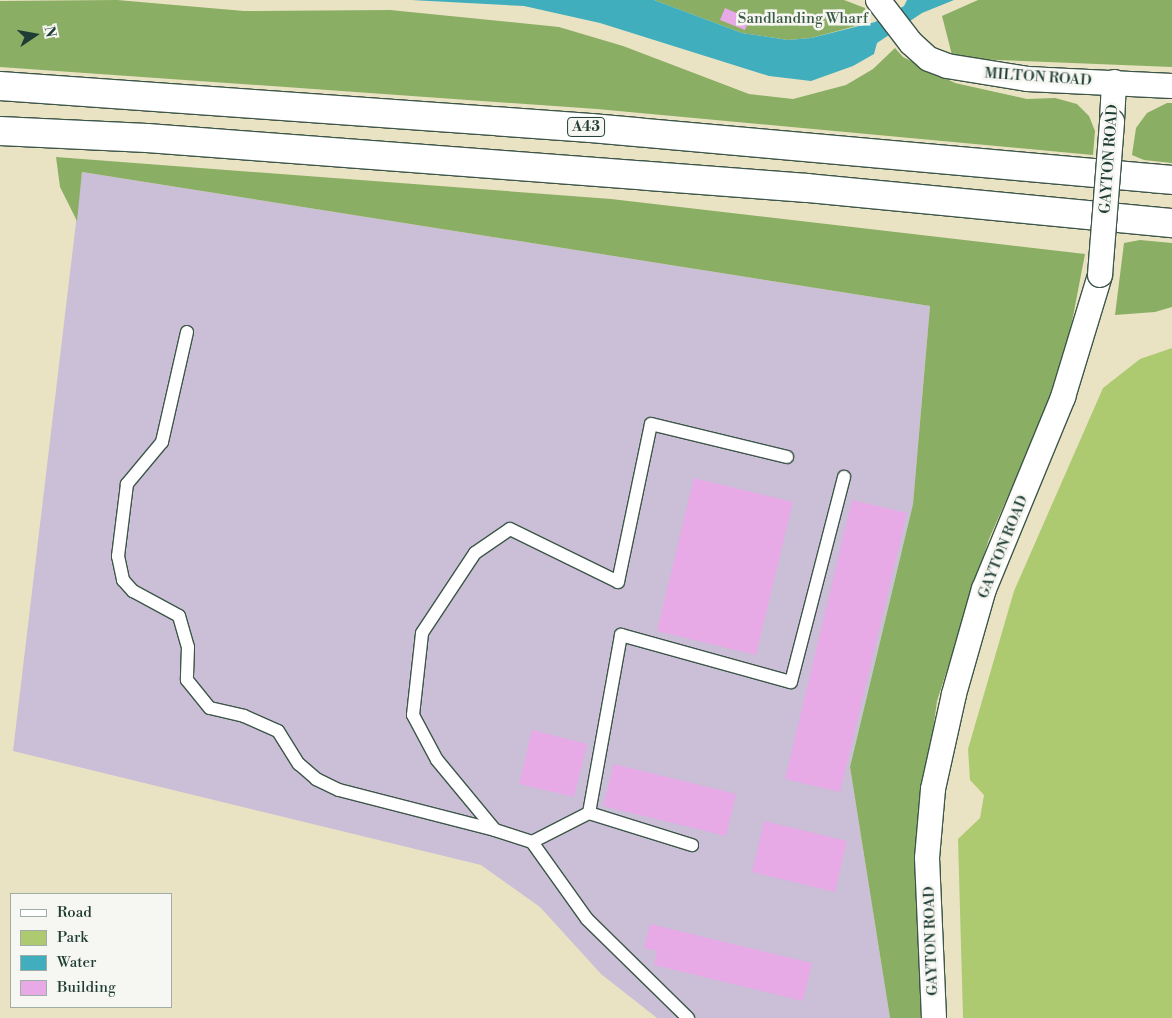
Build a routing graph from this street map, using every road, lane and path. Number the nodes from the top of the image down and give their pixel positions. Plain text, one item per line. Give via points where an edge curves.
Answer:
1 (880, 1) edge
2 (1114, 82) junction
3 (0, 86) edge
4 (1172, 86) edge
5 (0, 131) edge
6 (1172, 180) edge
7 (1172, 223) edge
8 (187, 332) dead end
9 (787, 457) dead end
10 (844, 477) dead end
11 (589, 813) junction
12 (495, 830) junction
13 (532, 842) junction
14 (692, 845) dead end
15 (688, 1018) edge
16 (934, 1018) edge

1 - 2 street, MILTON ROAD via 910,42 929,59 983,73 1027,79
2 - 4 street, MILTON ROAD
2 - 16 street, GAYTON ROAD, bridge via 1100,275 1063,397 984,589 954,694 933,788 927,858
3 - 6 highway, A43 via 591,128
5 - 7 highway via 166,139 807,188
8 - 12 lane via 162,442 127,484 118,556 123,580 133,590 178,616 188,647 187,680 210,708 244,716 278,731 299,764 316,779 339,790
9 - 12 lane via 651,424 618,582 510,530 476,553 422,633 413,715 437,760
10 - 11 lane via 791,682 621,635
11 - 13 lane
11 - 14 lane
12 - 13 lane
13 - 15 lane via 587,919

